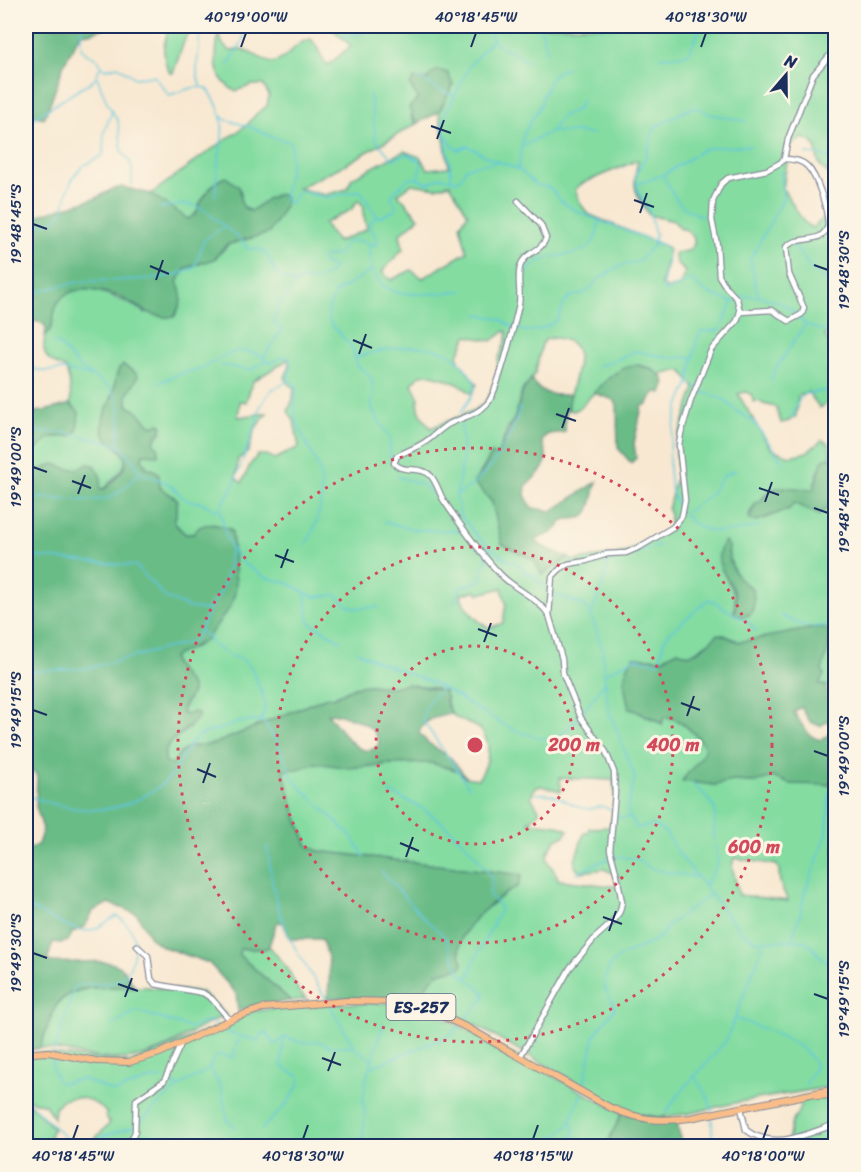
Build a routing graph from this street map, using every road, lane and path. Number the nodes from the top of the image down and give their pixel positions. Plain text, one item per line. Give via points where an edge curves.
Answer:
1 (836, 48) edge
2 (784, 159) junction
3 (518, 201) dead end
4 (740, 312) junction
5 (549, 615) junction
6 (137, 946) dead end
7 (230, 1020) junction
8 (181, 1044) junction
9 (26, 1057) edge
10 (520, 1057) junction
11 (836, 1089) edge
12 (836, 1095) edge
13 (801, 1097) junction
14 (741, 1108) junction
15 (836, 1124) edge
16 (128, 1146) edge

1 - 2 street via 813,75
2 - 4 street via 767,170 728,178 713,201 719,276 737,299
2 - 4 street via 800,161 808,168 825,207 828,226 822,236 786,246 789,274 804,308 802,314 789,321 772,310
3 - 5 street via 541,225 546,237 542,246 521,264 518,309 491,398 481,409 397,456 394,463 432,477 458,522 500,575 538,602
4 - 5 street via 734,325 711,350 681,434 685,510 681,520 626,553 564,566 552,577
5 - 10 street via 571,696 614,771 610,850 622,902 617,917 570,968
6 - 7 street via 148,956 152,982 203,993
7 - 8 main road, ES-257
7 - 10 main road, ES-257 via 278,1006 400,1002 450,1019
8 - 9 main road, ES-257 via 146,1059 120,1063 48,1052
8 - 16 street via 164,1081 136,1100 135,1132
10 - 14 main road, ES-257 via 611,1108 639,1118 668,1120
11 - 13 main road, ES-257
12 - 13 main road, ES-257
13 - 14 main road, ES-257
14 - 15 street via 746,1130 770,1140 796,1138

